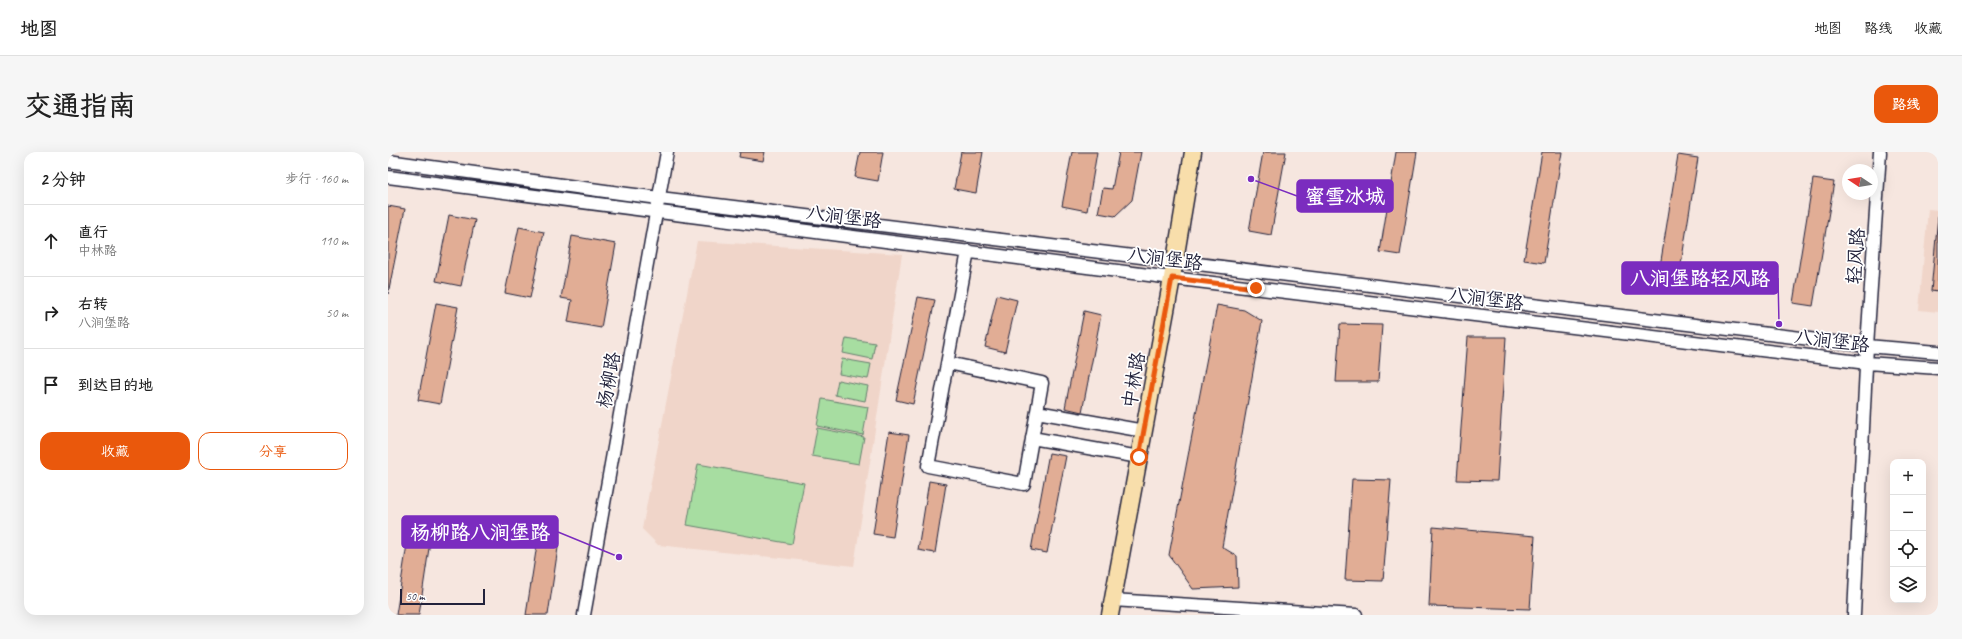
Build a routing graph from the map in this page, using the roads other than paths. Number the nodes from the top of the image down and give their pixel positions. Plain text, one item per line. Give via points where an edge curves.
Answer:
1 (667, 152) edge
2 (1192, 152) edge
3 (1880, 152) edge
4 (388, 161) edge
5 (388, 177) edge
6 (657, 204) junction
7 (968, 251) junction
8 (1173, 270) junction
9 (1867, 346) junction
10 (1938, 352) edge
11 (948, 363) junction
12 (1867, 363) junction
13 (1938, 368) edge
14 (1037, 412) junction
15 (1144, 431) junction
16 (1032, 438) junction
17 (1139, 457) junction
18 (1111, 608) edge
19 (584, 615) edge
20 (1356, 615) edge
21 (1854, 615) edge

1 - 6 street, 杨柳路
2 - 8 main road, 中林路
3 - 9 street, 轻风路
4 - 6 street, 八涧堡路
5 - 6 street, 八涧堡路
6 - 7 street, 八涧堡路
6 - 8 street, 八涧堡路
6 - 19 street, 杨柳路
7 - 8 street, 八涧堡路
7 - 11 street
8 - 9 street, 八涧堡路
8 - 12 street, 八涧堡路
8 - 15 main road, 中林路
9 - 10 street, 八涧堡路
9 - 12 street, 轻风路
11 - 14 street via 1042,383
11 - 16 street via 928,466 1024,484
12 - 13 street, 八涧堡路
12 - 21 street, 轻风路
14 - 15 street
14 - 16 street
15 - 17 main road, 中林路
16 - 17 street
17 - 18 main road, 中林路
18 - 20 street

